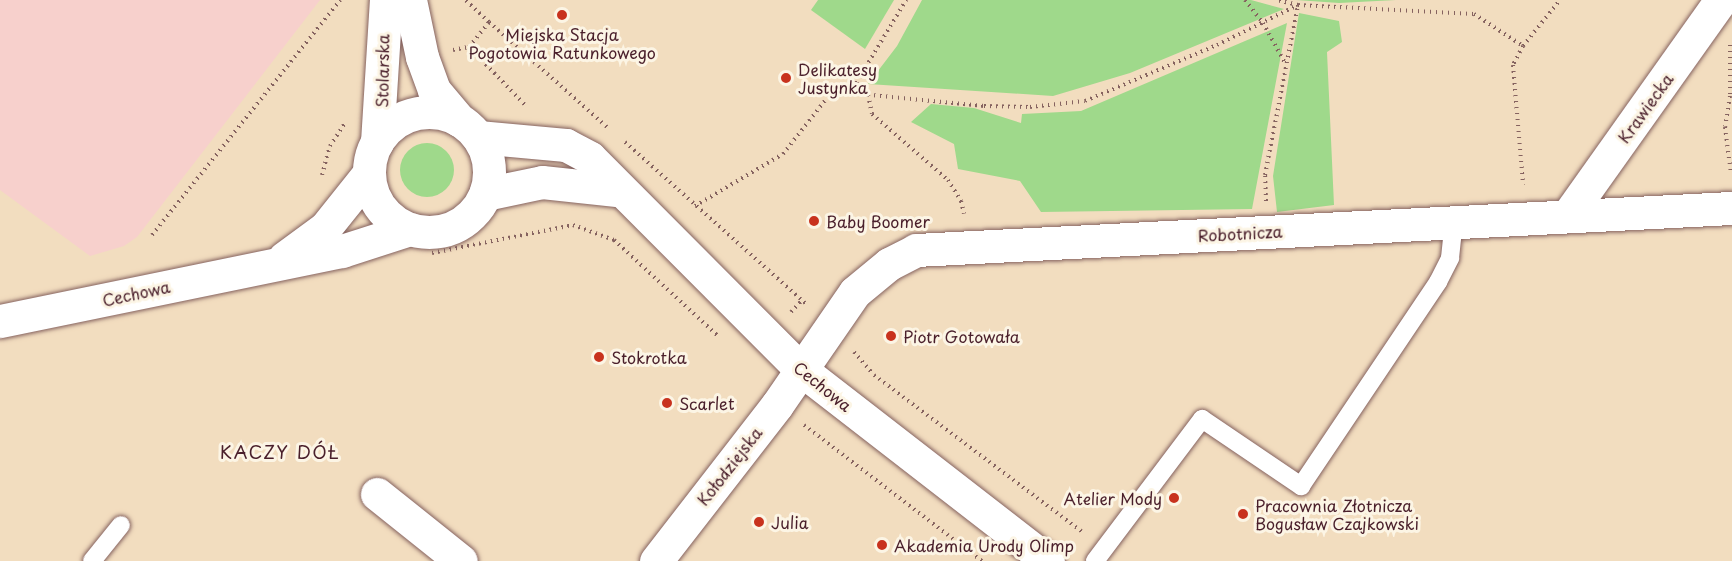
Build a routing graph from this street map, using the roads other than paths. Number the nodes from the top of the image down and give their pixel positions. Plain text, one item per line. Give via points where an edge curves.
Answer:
1 (386, 0) edge
2 (410, 0) edge
3 (1715, 10) edge
4 (469, 129) junction
5 (378, 142) junction
6 (369, 173) junction
7 (617, 190) junction
8 (485, 194) junction
9 (1732, 207) edge
10 (1568, 215) junction
11 (1454, 222) junction
12 (416, 242) junction
13 (272, 266) junction
14 (0, 321) edge
15 (799, 369) junction
16 (377, 494) dead end
17 (121, 525) dead end
18 (1100, 555) edge
19 (92, 561) edge
20 (461, 561) edge
21 (656, 561) edge
22 (1048, 561) edge

1 - 5 street, Stolarska
2 - 4 street, Stolarska via 422,57 434,90
3 - 10 street, Krawiecka
4 - 5 street via 438,113 415,114 393,124
4 - 7 street, Cechowa via 566,145 590,158
4 - 8 street via 487,155 489,175
5 - 6 street
6 - 12 street via 372,192 381,208
6 - 13 street, Cechowa via 325,228
7 - 8 street via 542,182
7 - 15 street, Cechowa
8 - 12 street via 470,216
9 - 10 street, Robotnicza
10 - 11 street, Robotnicza
11 - 15 street, Robotnicza via 969,244 916,250 889,264 855,292
11 - 18 lane via 1450,258 1419,314 1301,486 1202,419
12 - 13 street, Cechowa via 342,251
13 - 14 street, Cechowa
15 - 21 street, Kołodziejska via 777,405
15 - 22 street, Cechowa
16 - 20 street
17 - 19 lane

